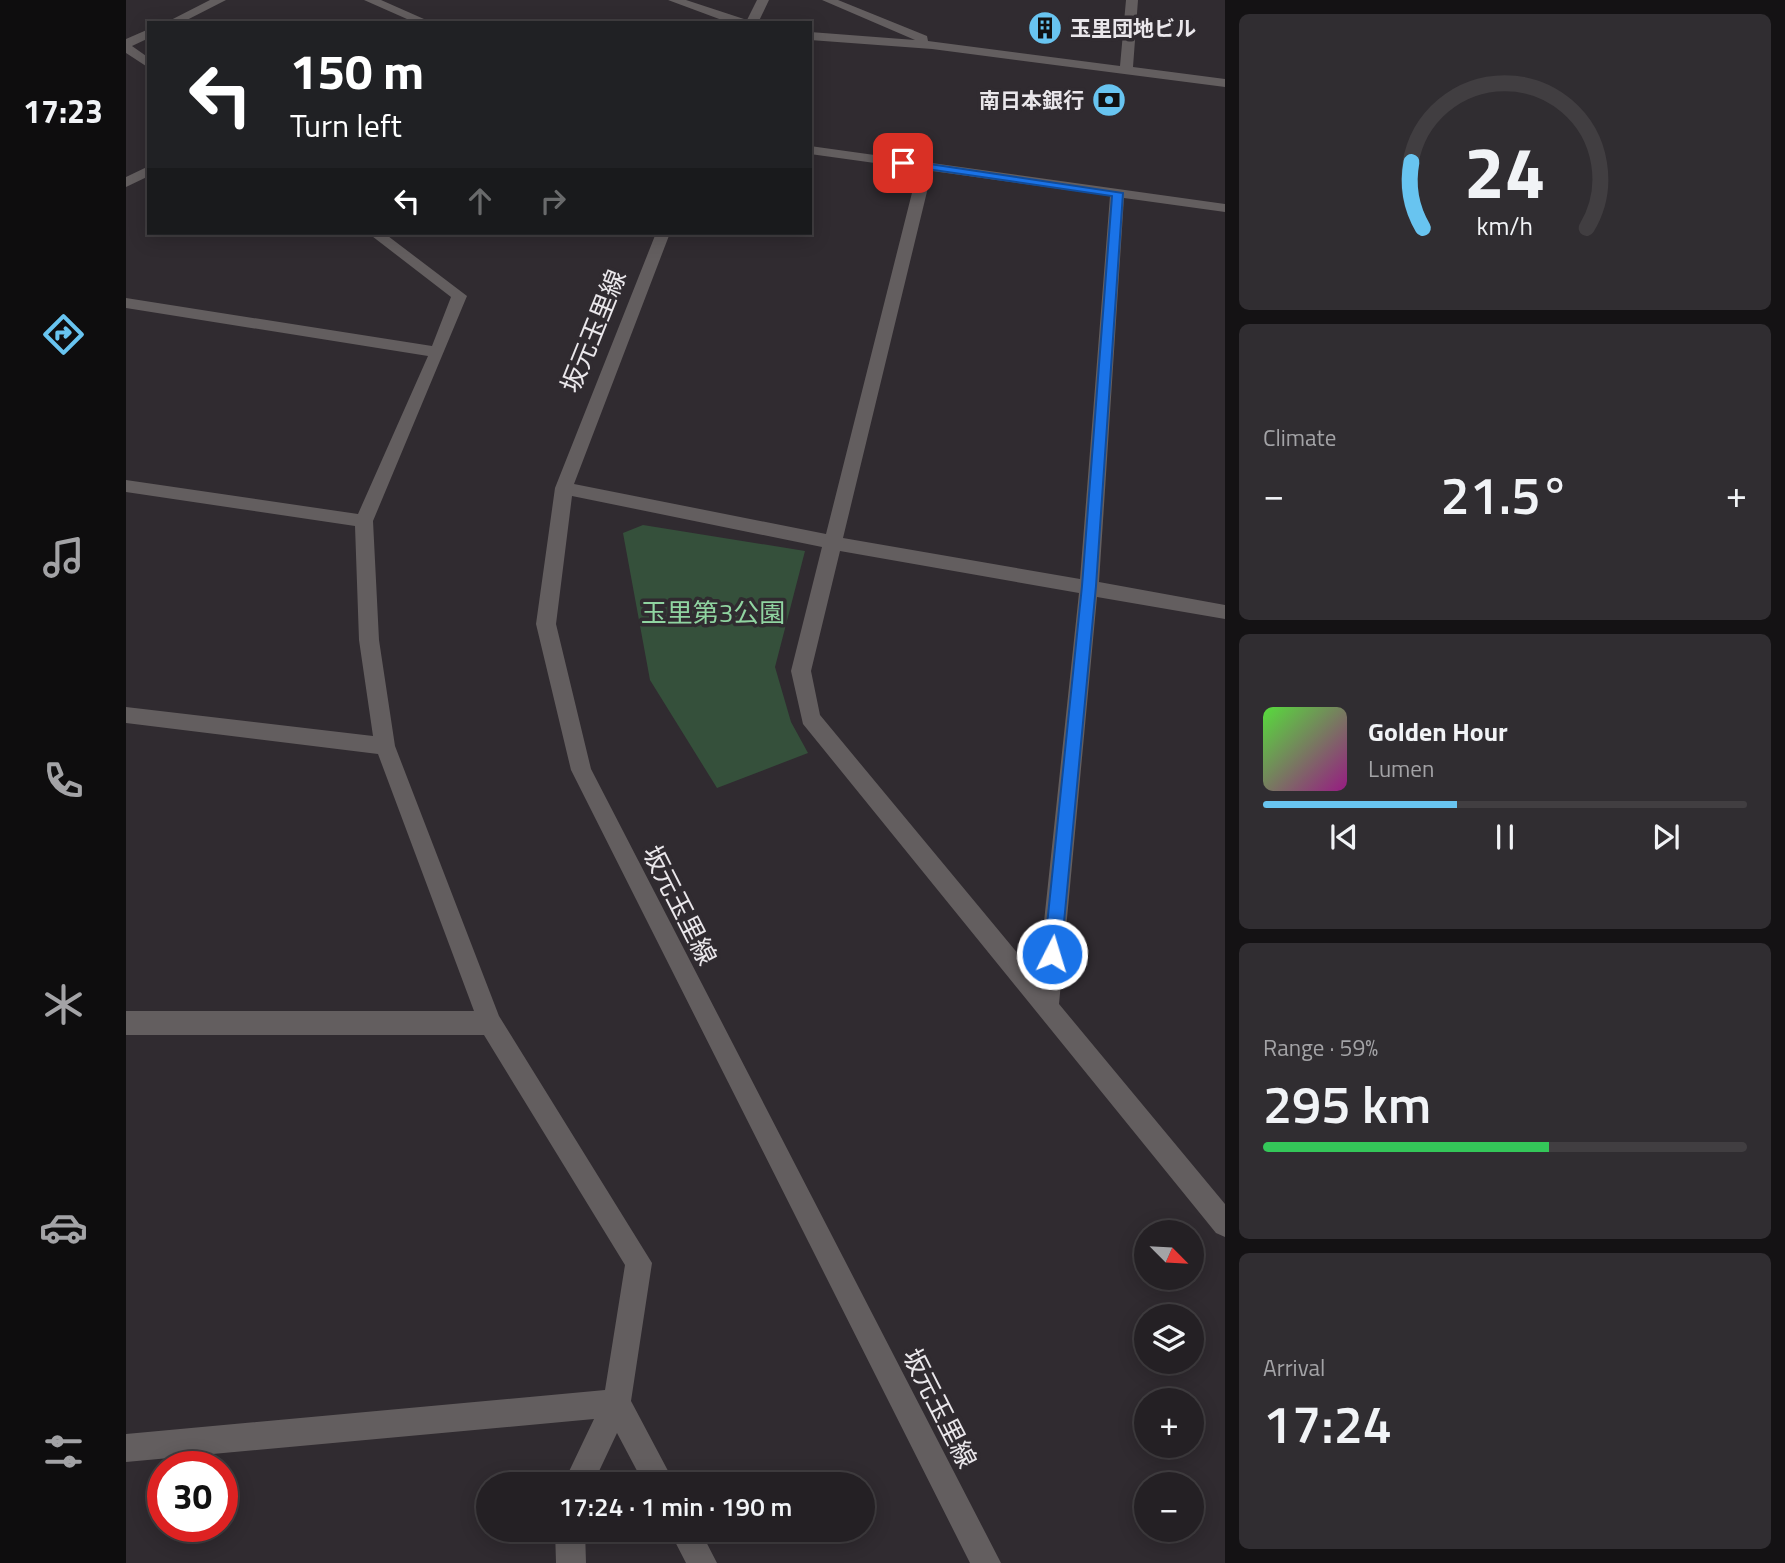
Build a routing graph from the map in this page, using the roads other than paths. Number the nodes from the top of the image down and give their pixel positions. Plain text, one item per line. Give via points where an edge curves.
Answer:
1 (220, 0) edge
2 (370, 0) edge
3 (674, 0) edge
4 (763, 0) edge
5 (828, 0) edge
6 (1132, 0) edge
7 (175, 21) edge
8 (422, 21) edge
9 (737, 21) edge
10 (753, 21) edge
11 (147, 34) edge
12 (812, 36) edge
13 (126, 46) edge
14 (945, 47) junction
15 (147, 62) edge
16 (1126, 71) junction
17 (1225, 83) edge
18 (812, 150) edge
19 (926, 166) junction
20 (147, 171) edge
21 (126, 183) edge
22 (1117, 193) junction
23 (1225, 208) edge
24 (378, 235) edge
25 (662, 235) edge
26 (126, 303) edge
27 (438, 352) junction
28 (126, 486) edge
29 (564, 488) junction
30 (364, 521) junction
31 (835, 543) junction
32 (1089, 586) junction
33 (1225, 612) edge
34 (126, 715) edge
35 (385, 746) junction
36 (1047, 1006) junction
37 (126, 1023) edge
38 (490, 1023) junction
39 (1225, 1224) edge
40 (617, 1404) junction
41 (126, 1451) edge
42 (584, 1472) edge
43 (654, 1472) edge
44 (570, 1542) edge
45 (691, 1542) edge
46 (571, 1563) edge
47 (702, 1563) edge
48 (986, 1563) edge

1 - 7 street
2 - 8 street
3 - 9 street
4 - 10 street
5 - 14 street
6 - 16 street
11 - 13 street
12 - 14 street
13 - 15 street
14 - 16 street
16 - 17 street
18 - 19 street
19 - 22 street
19 - 31 street
20 - 21 street
22 - 23 street
22 - 32 street
24 - 27 street via 459,296
25 - 29 street, 坂元玉里線
26 - 27 street
27 - 30 street
28 - 30 street
29 - 31 street
29 - 48 street, 坂元玉里線 via 546,624 581,770
30 - 35 street via 369,640
31 - 32 street
31 - 36 street via 801,671 810,718
32 - 33 street
32 - 36 street
34 - 35 street
35 - 38 street
36 - 39 street
37 - 38 street
38 - 40 street via 639,1264
40 - 41 street
40 - 42 street
40 - 43 street
44 - 46 street
45 - 47 street

